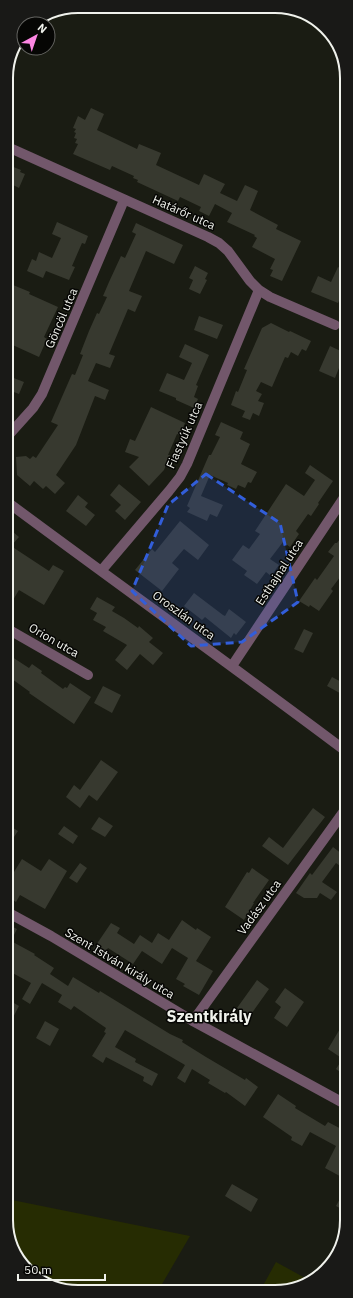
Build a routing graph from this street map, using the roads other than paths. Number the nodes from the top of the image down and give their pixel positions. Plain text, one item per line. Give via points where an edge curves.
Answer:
1 (13, 149) edge
2 (124, 200) junction
3 (259, 290) junction
4 (335, 325) dead end
5 (13, 430) edge
6 (340, 502) edge
7 (13, 506) edge
8 (101, 571) junction
9 (13, 632) edge
10 (232, 666) junction
11 (88, 675) dead end
12 (340, 747) edge
13 (340, 817) edge
14 (13, 916) edge
15 (193, 1022) junction
16 (340, 1101) edge

1 - 2 street, Határőr utca
2 - 3 street, Határőr utca via 219,243
2 - 5 street, Göncöl utca via 42,394
3 - 4 street, Határőr utca
3 - 8 street, Fiastyúk utca via 180,477
6 - 10 street, Esthajnal utca
7 - 8 street, Oroszlán utca
8 - 10 street, Oroszlán utca
9 - 11 street, Orion utca
10 - 12 street, Oroszlán utca
13 - 15 street, Vadász utca
14 - 15 street, Szent István király utca via 57,939
15 - 16 street, Szent István király utca

